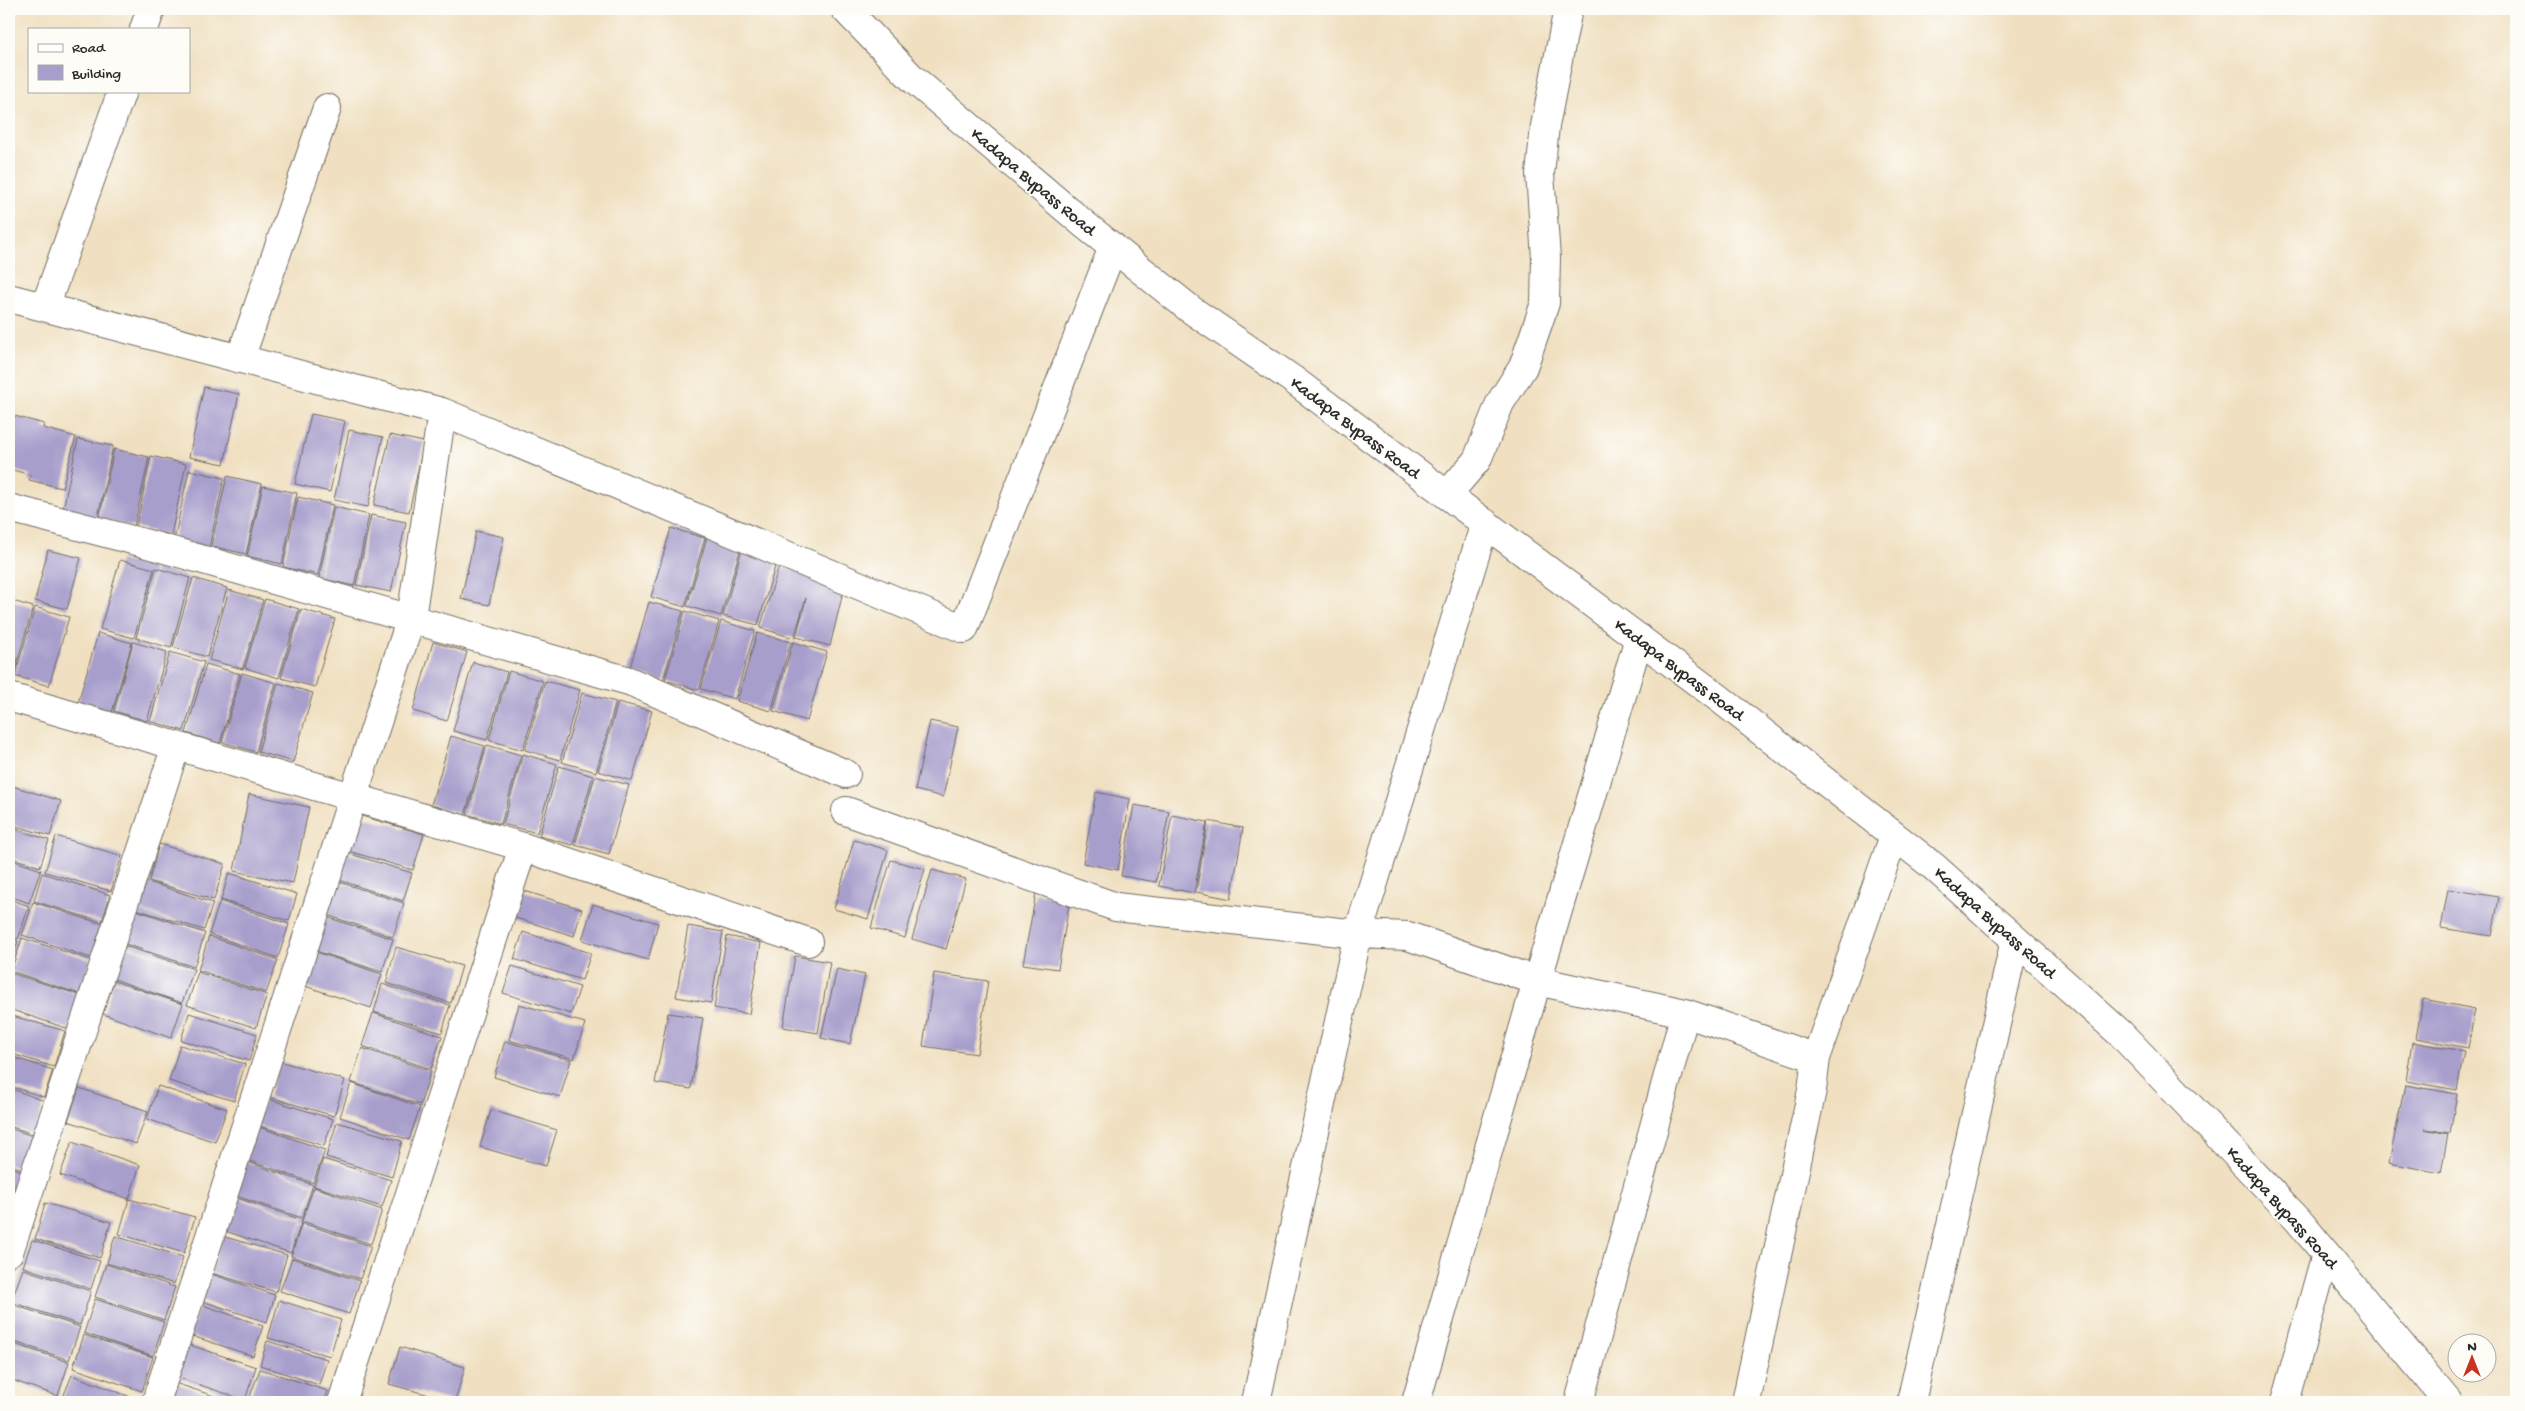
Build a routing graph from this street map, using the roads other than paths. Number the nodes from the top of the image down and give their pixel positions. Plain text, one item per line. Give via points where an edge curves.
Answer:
1 (151, 9) edge
2 (845, 9) edge
3 (1568, 9) edge
4 (144, 28) edge
5 (122, 92) edge
6 (327, 108) dead end
7 (1113, 247) junction
8 (9, 298) edge
9 (45, 308) junction
10 (240, 359) junction
11 (442, 412) junction
12 (1446, 495) junction
13 (9, 508) edge
14 (1485, 523) junction
15 (411, 618) junction
16 (1639, 638) junction
17 (10, 699) edge
18 (176, 746) junction
19 (846, 774) dead end
20 (351, 795) junction
21 (846, 811) dead end
22 (1894, 836) junction
23 (523, 847) junction
24 (1358, 934) junction
25 (2016, 940) junction
26 (808, 942) dead end
27 (1537, 981) junction
28 (1685, 1013) junction
29 (1816, 1058) junction
30 (9, 1252) edge
31 (2326, 1254) junction
32 (156, 1402) edge
33 (342, 1402) edge
34 (1256, 1402) edge
35 (1416, 1402) edge
36 (1579, 1402) edge
37 (1746, 1402) edge
38 (1911, 1402) edge
39 (2285, 1402) edge
40 (2448, 1402) edge

1 - 4 main road
2 - 7 main road, Kadapa Bypass Road via 912,78
3 - 12 main road via 1545,126 1540,174 1546,258 1545,304 1523,367 1500,403 1478,460
5 - 9 main road
6 - 10 main road
7 - 11 main road via 964,628
7 - 12 main road, Kadapa Bypass Road via 1190,309 1292,379
8 - 9 main road
9 - 10 main road
10 - 11 main road
11 - 15 main road
12 - 14 main road, Kadapa Bypass Road
13 - 15 main road
14 - 16 main road, Kadapa Bypass Road
14 - 24 main road
15 - 19 main road via 629,681
15 - 20 main road
16 - 22 main road, Kadapa Bypass Road
16 - 27 main road
17 - 18 main road
18 - 20 main road
18 - 30 main road
20 - 23 main road
20 - 32 main road
21 - 24 main road via 1116,907
22 - 25 main road, Kadapa Bypass Road
22 - 29 main road
23 - 26 main road
23 - 33 main road
24 - 27 main road via 1408,936
24 - 34 main road
25 - 31 main road, Kadapa Bypass Road via 2121,1034 2298,1220
25 - 38 main road
27 - 28 main road
27 - 35 main road
28 - 29 main road
28 - 36 main road
29 - 37 main road
31 - 39 main road
31 - 40 main road, Kadapa Bypass Road

